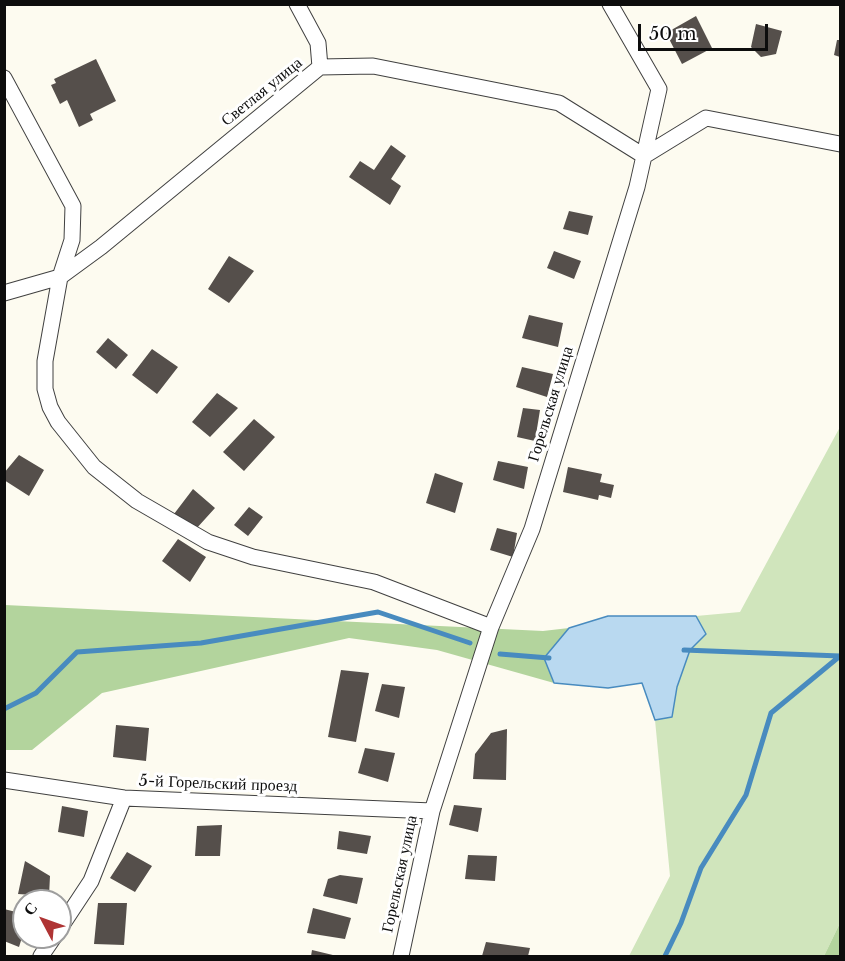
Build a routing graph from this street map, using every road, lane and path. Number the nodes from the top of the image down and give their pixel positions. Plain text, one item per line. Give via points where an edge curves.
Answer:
1 (297, 4) edge
2 (610, 4) edge
3 (320, 67) junction
4 (4, 78) edge
5 (840, 144) edge
6 (644, 156) junction
7 (60, 277) junction
8 (4, 293) edge
9 (491, 627) junction
10 (4, 780) edge
11 (124, 798) junction
12 (432, 811) junction
13 (72, 910) edge
14 (401, 957) edge

1 - 3 street via 318,43
2 - 6 street, Горельская улица via 659,89
3 - 6 street, Светлая улица via 373,66 559,103
3 - 7 street, Светлая улица
4 - 7 street via 73,206 72,240
5 - 6 street via 706,118
6 - 9 street, Горельская улица via 532,529
7 - 8 street, Светлая улица
7 - 9 street via 45,361 45,389 58,422 94,467 137,501 208,542 253,557 374,582
9 - 12 street, Горельская улица
10 - 11 street, 5-й Горельский проезд
11 - 12 street, 5-й Горельский проезд
11 - 13 street via 91,881
12 - 14 street, Горельская улица

